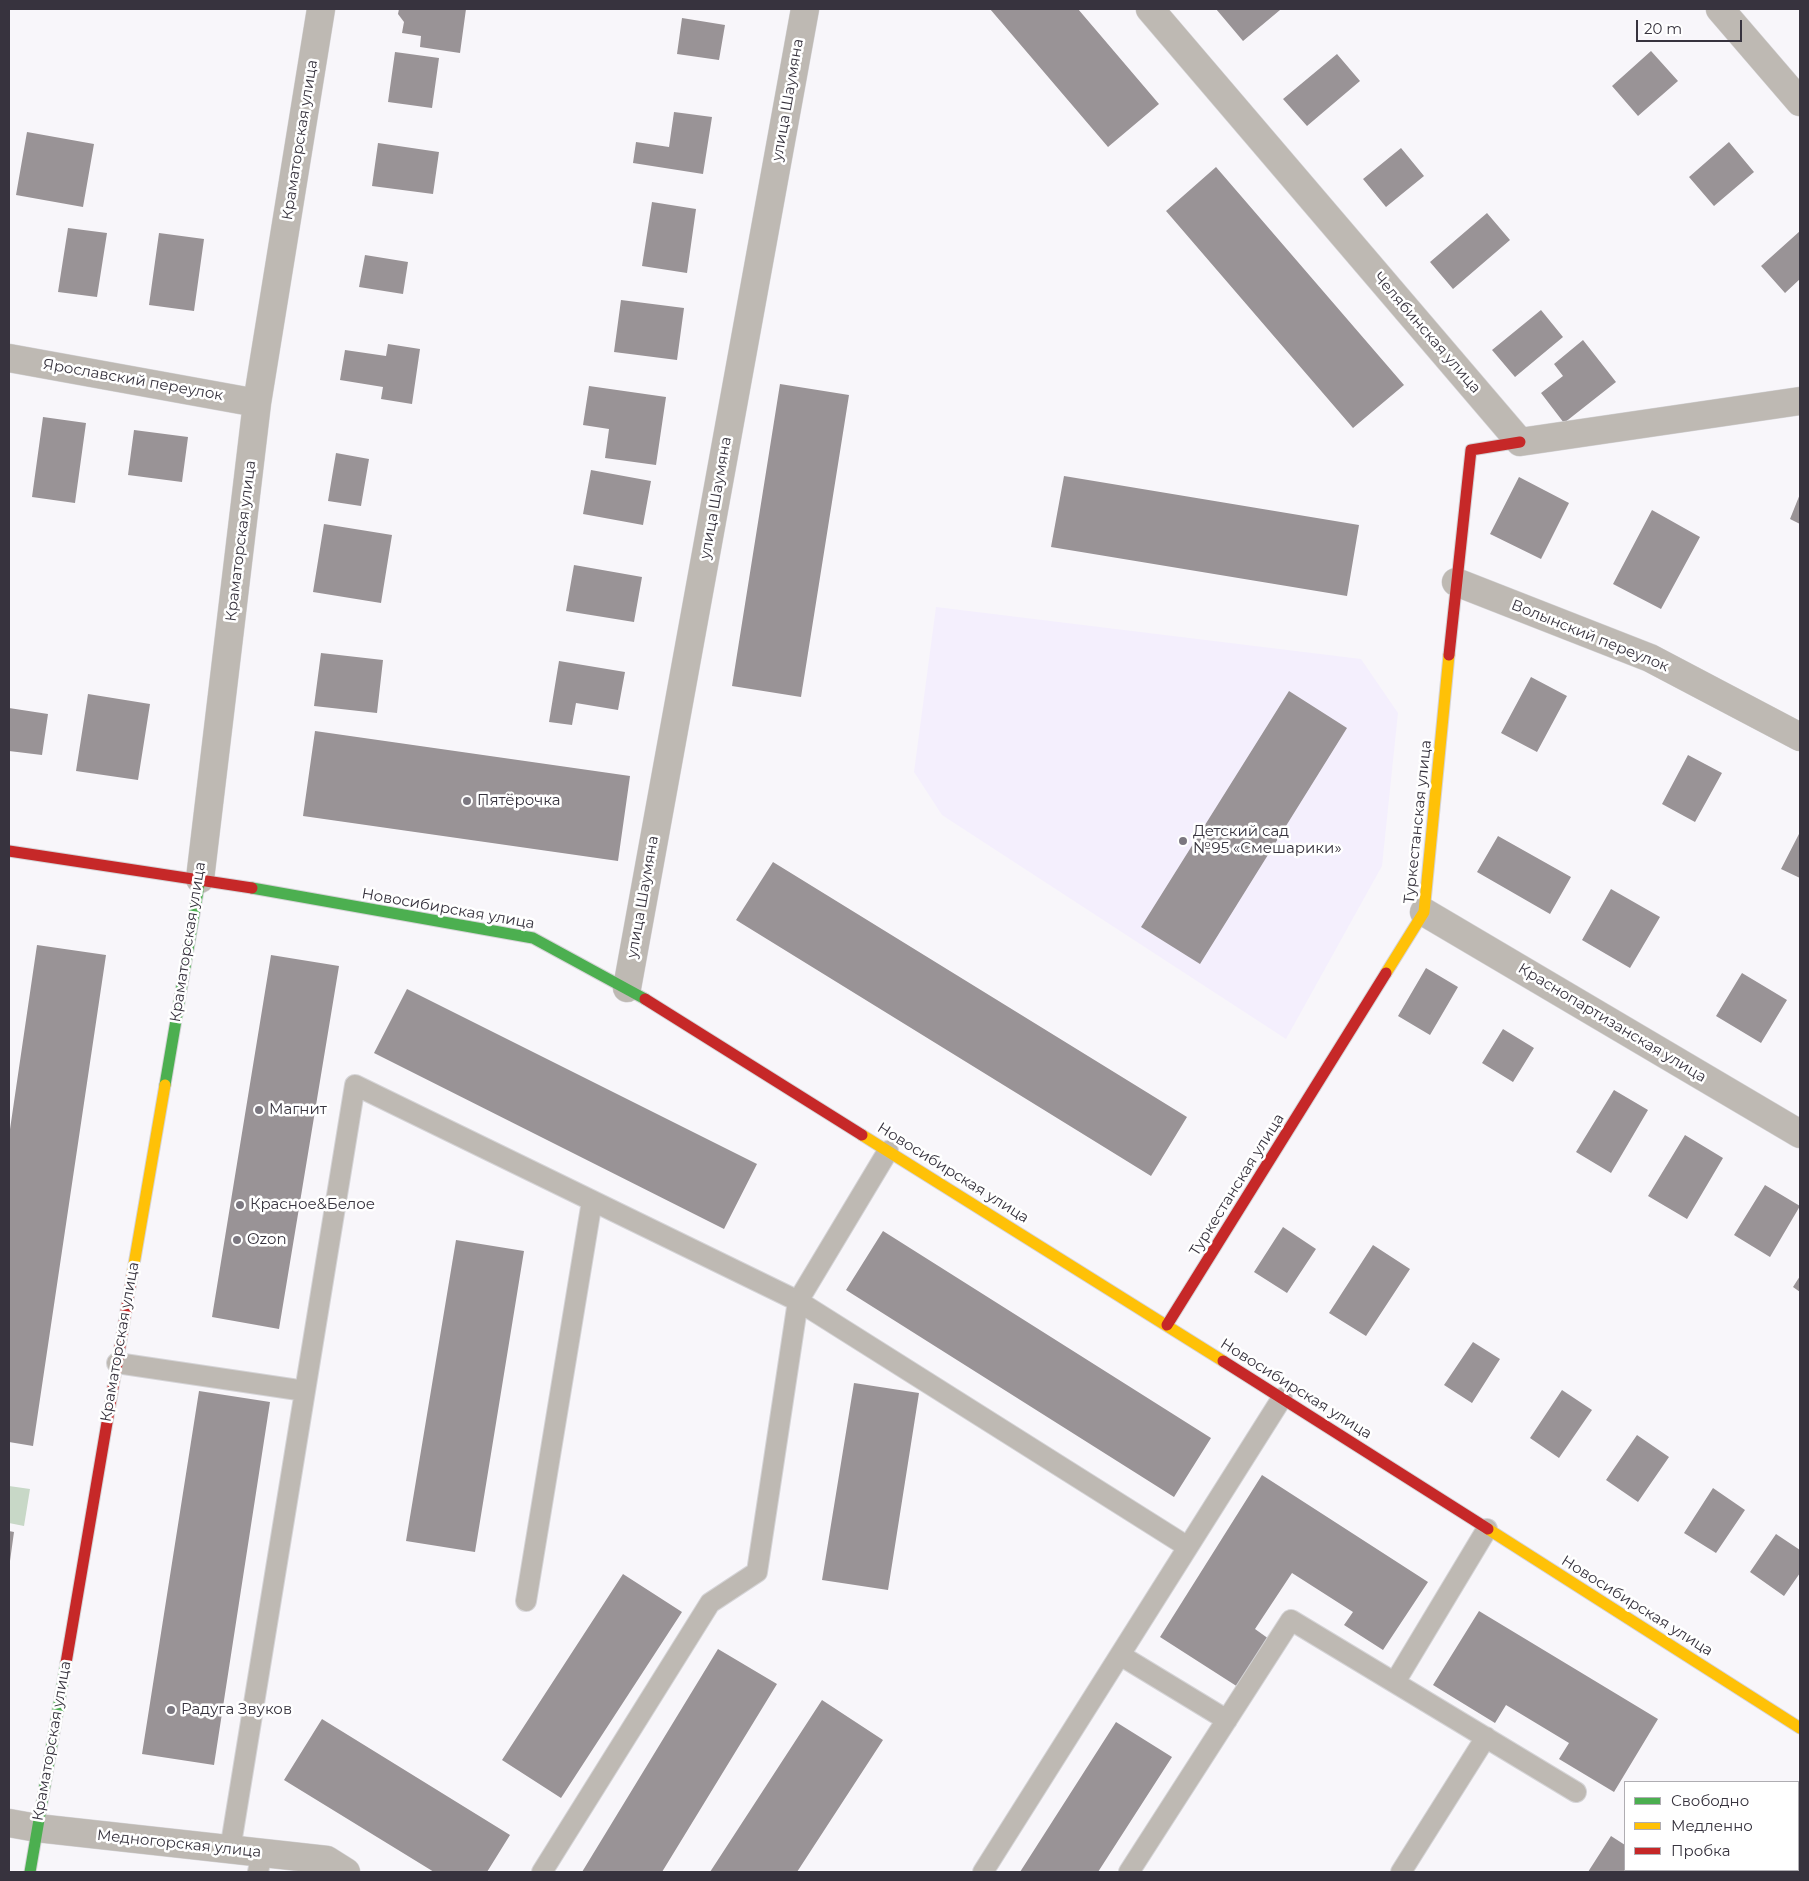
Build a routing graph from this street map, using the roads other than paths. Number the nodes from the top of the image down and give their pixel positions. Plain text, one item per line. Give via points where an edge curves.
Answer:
1 (321, 9) edge
2 (805, 9) edge
3 (1150, 9) edge
4 (1720, 9) edge
5 (1800, 102) edge
6 (9, 358) edge
7 (1800, 401) edge
8 (258, 402) junction
9 (1520, 442) junction
10 (1456, 582) junction
11 (1800, 737) edge
12 (9, 851) edge
13 (200, 879) junction
14 (1424, 912) junction
15 (627, 988) junction
16 (1800, 1134) edge
17 (888, 1151) junction
18 (592, 1200) junction
19 (798, 1301) junction
20 (1167, 1325) junction
21 (117, 1363) junction
22 (305, 1391) junction
23 (1282, 1398) junction
24 (1487, 1528) junction
25 (1188, 1547) junction
26 (526, 1601) dead end
27 (1120, 1655) junction
28 (1395, 1682) junction
29 (1227, 1720) junction
30 (1800, 1728) edge
31 (1486, 1737) junction
32 (1576, 1792) dead end
33 (9, 1823) edge
34 (37, 1828) junction
35 (230, 1850) junction
36 (260, 1863) edge
37 (30, 1872) edge
38 (346, 1872) edge
39 (542, 1872) edge
40 (983, 1872) edge
41 (1129, 1872) edge
42 (1401, 1872) edge

1 - 8 street, Краматорская улица
2 - 15 street, улица Шаумяна
3 - 9 street, Челябинская улица
4 - 5 street
6 - 8 street, Ярославский переулок
7 - 9 street
8 - 13 street, Краматорская улица
9 - 10 main road, Туркестанская улица via 1471,450
10 - 11 street, Волынский переулок via 1650,658
10 - 14 main road, Туркестанская улица
12 - 13 main road, Новосибирская улица
13 - 15 main road, Новосибирская улица via 533,938
13 - 21 main road, Краматорская улица
14 - 16 street, Краснопартизанская улица
14 - 20 main road, Туркестанская улица
15 - 17 main road, Новосибирская улица
17 - 19 lane
17 - 20 main road, Новосибирская улица
18 - 19 lane
18 - 22 lane via 355,1085
18 - 26 lane
19 - 25 lane
19 - 39 lane via 757,1572 710,1604
20 - 23 main road, Новосибирская улица
21 - 22 lane
21 - 34 main road, Краматорская улица
22 - 35 lane
23 - 24 main road, Новосибирская улица
23 - 25 lane
24 - 28 lane
24 - 30 main road, Новосибирская улица
25 - 27 lane
27 - 29 lane
27 - 40 lane
28 - 29 lane via 1291,1620
28 - 31 lane
29 - 41 lane
31 - 32 lane
31 - 42 lane
33 - 34 street, Медногорская улица
34 - 35 street, Медногорская улица
34 - 37 main road, Краматорская улица
35 - 36 street, Медногорская улица
36 - 38 street, Медногорская улица via 327,1860

